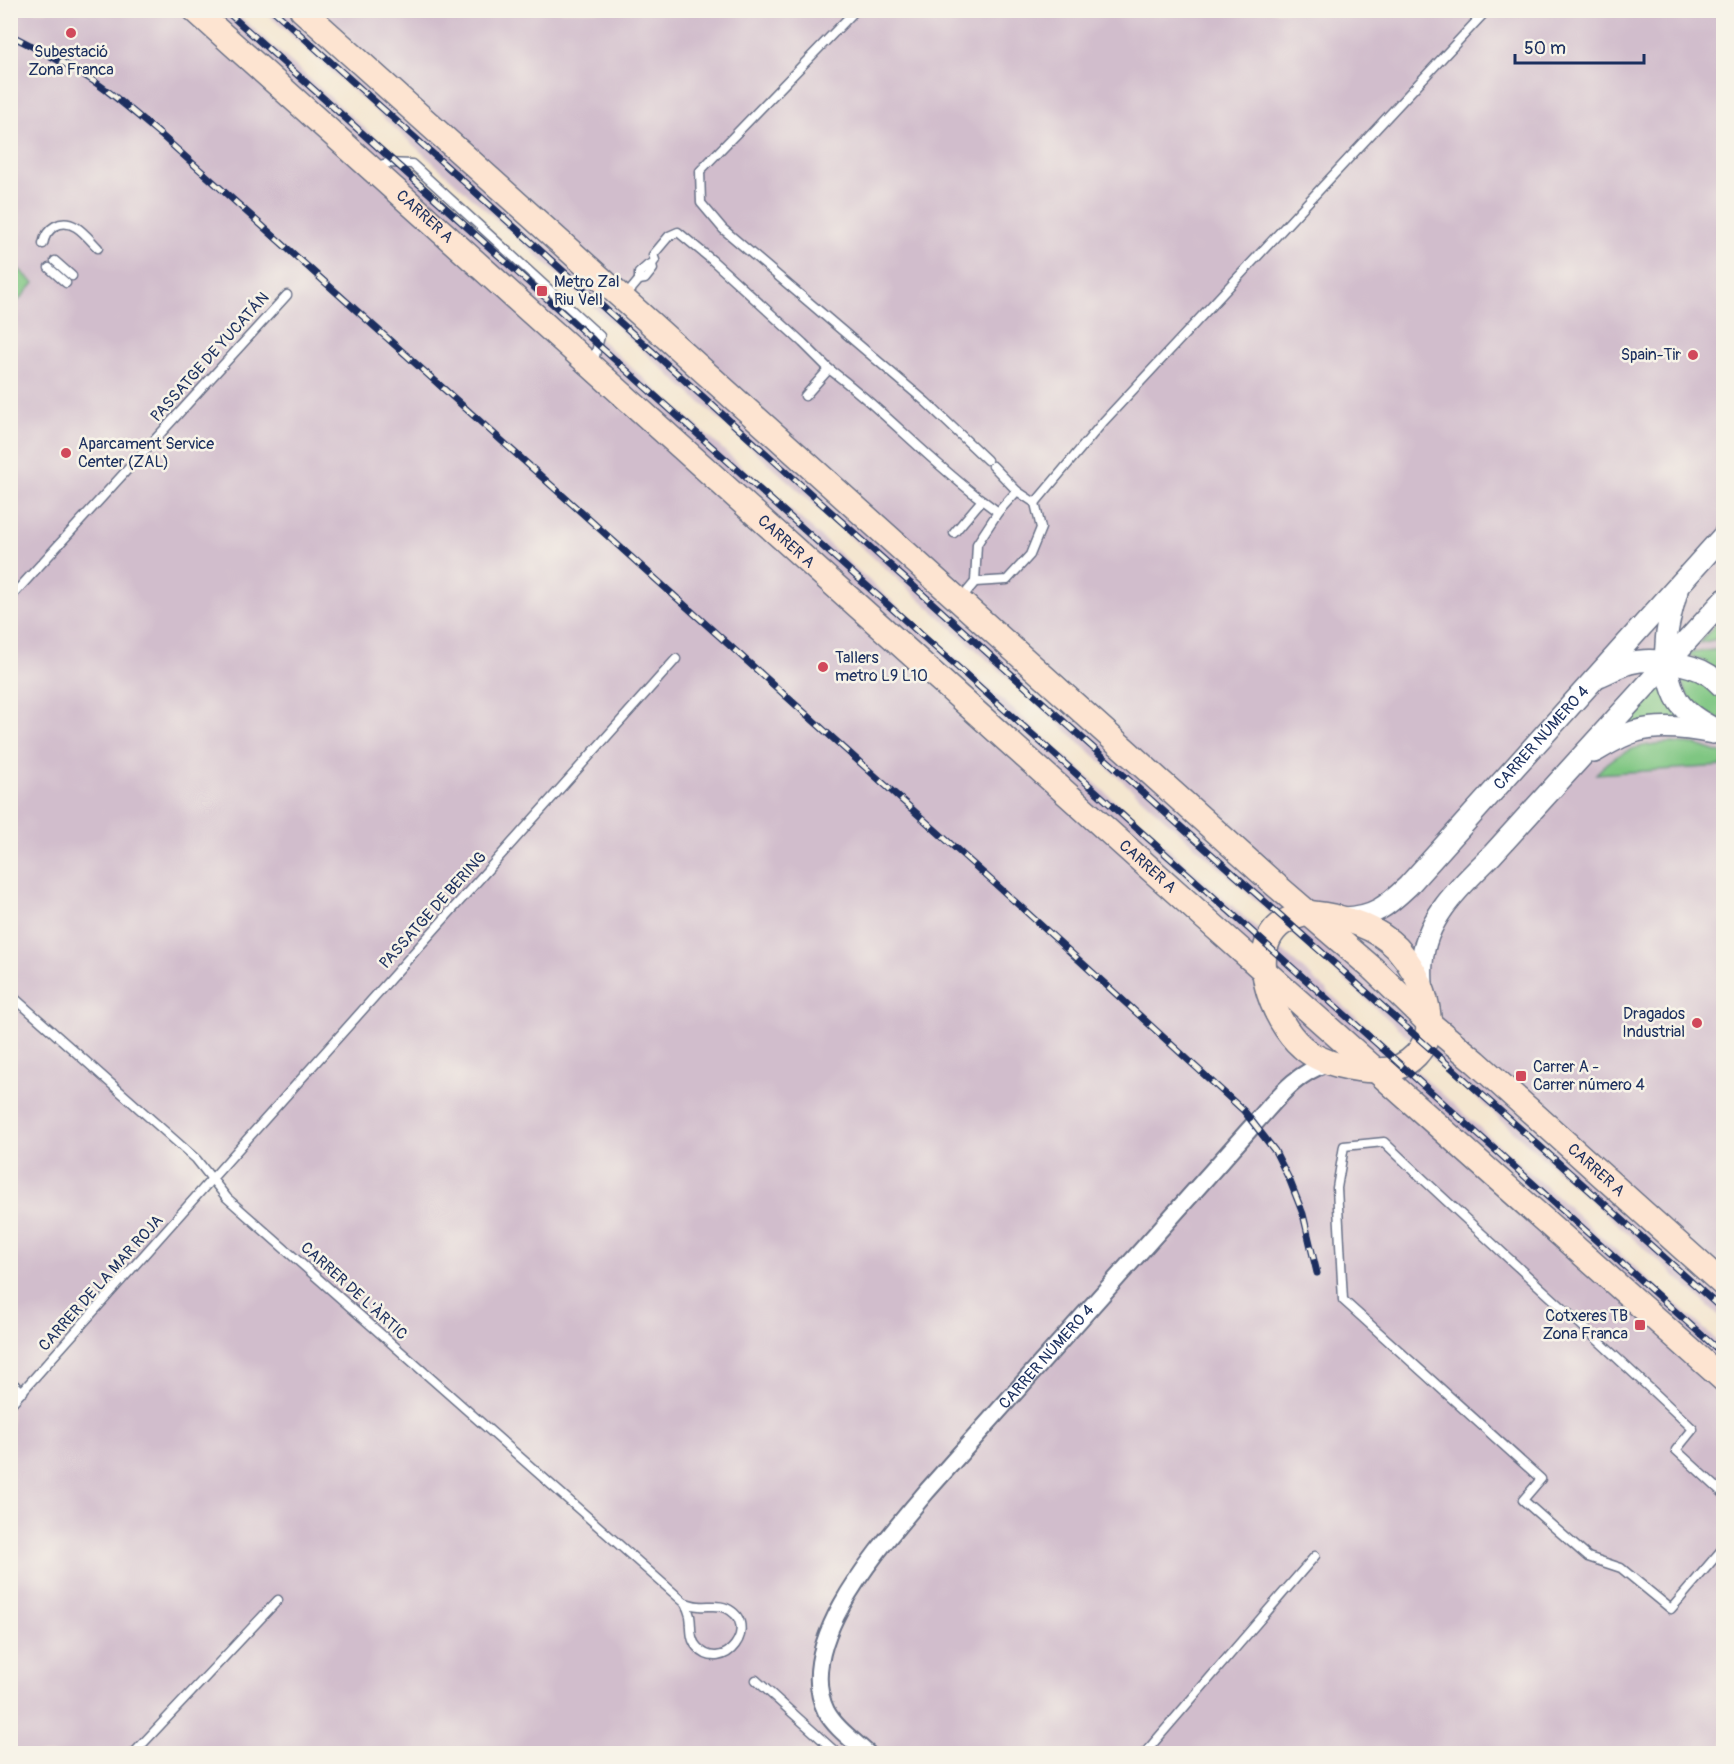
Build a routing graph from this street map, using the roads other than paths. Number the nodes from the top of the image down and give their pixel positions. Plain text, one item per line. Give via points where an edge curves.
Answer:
1 (195, 10) edge
2 (302, 10) edge
3 (856, 10) edge
4 (1487, 10) edge
5 (43, 244) dead end
6 (98, 248) dead end
7 (52, 264) dead end
8 (69, 280) dead end
9 (286, 295) dead end
10 (623, 299) junction
11 (829, 369) junction
12 (805, 396) dead end
13 (1017, 491) junction
14 (982, 500) junction
15 (1035, 503) junction
16 (998, 512) junction
17 (954, 533) dead end
18 (1724, 535) edge
19 (975, 582) junction
20 (1679, 585) junction
21 (10, 598) edge
22 (1724, 600) edge
23 (959, 601) junction
24 (676, 659) dead end
25 (1666, 663) junction
26 (1595, 678) junction
27 (1724, 688) edge
28 (1724, 735) edge
29 (1580, 759) junction
30 (1310, 914) junction
31 (1344, 918) junction
32 (1264, 970) junction
33 (1422, 987) junction
34 (10, 994) edge
35 (1430, 1023) junction
36 (1328, 1062) junction
37 (1378, 1071) junction
38 (213, 1180) junction
39 (1724, 1285) edge
40 (1724, 1380) edge
41 (10, 1381) edge
42 (23, 1392) junction
43 (10, 1406) edge
44 (1724, 1494) edge
45 (1724, 1547) edge
46 (1315, 1556) dead end
47 (278, 1600) dead end
48 (685, 1603) junction
49 (756, 1680) dead end
50 (134, 1754) edge
51 (838, 1754) edge
52 (868, 1754) edge
53 (1144, 1754) edge

1 - 32 main road, CARRER A
2 - 10 main road
3 - 13 lane via 700,171 701,203 723,229 926,402
4 - 15 lane via 1104,421
5 - 6 lane via 46,233 64,223 77,228
7 - 8 lane
9 - 21 lane, PASSATGE DE YUCATÁN
10 - 11 lane via 639,280 639,273 654,262 653,255 669,236 678,232
10 - 23 main road
11 - 12 lane
11 - 14 lane
13 - 15 lane
13 - 16 lane
14 - 16 lane
14 - 17 lane
15 - 19 lane via 1041,528 1030,555 1006,579
16 - 19 lane via 978,544
18 - 20 street, CARRER NÚMERO 4
19 - 23 lane
20 - 25 street via 1668,621
20 - 26 street, CARRER NÚMERO 4
22 - 25 street
23 - 30 main road
24 - 38 lane, PASSATGE DE BERING
25 - 26 street via 1630,663
25 - 27 street via 1699,669
25 - 28 street via 1680,704
25 - 29 street
26 - 31 street, CARRER NÚMERO 4 via 1408,886 1380,909 1366,916
28 - 29 street via 1675,728 1638,731
29 - 33 street via 1440,911 1425,945
30 - 31 main road
30 - 32 main road via 1294,917 1275,931 1265,952
30 - 35 main road
31 - 33 main road via 1365,926 1396,948
32 - 36 main road via 1270,999 1290,1034 1301,1047
32 - 37 main road, CARRER A
33 - 35 main road
34 - 38 lane, CARRER DE L'ÀRTIC via 196,1159
35 - 37 main road via 1421,1049 1411,1060 1396,1069
35 - 39 main road, CARRER A
36 - 37 main road
36 - 52 street, CARRER NÚMERO 4 via 1296,1079 1255,1123 927,1491 848,1594 821,1653 818,1687 827,1714
37 - 40 main road, CARRER A
38 - 42 lane, CARRER DE LA MAR ROJA
38 - 48 lane, CARRER DE L'ÀRTIC via 227,1198
41 - 42 lane
42 - 43 lane, CARRER DE LA MAR ROJA
44 - 45 lane via 1676,1450 1693,1429 1384,1142 1344,1146 1337,1188 1343,1300 1541,1479 1523,1500 1588,1557 1621,1568 1671,1609
46 - 53 lane
47 - 50 lane
48 - 48 lane via 696,1646 711,1655 727,1653 734,1647 741,1633 732,1611 718,1605
49 - 51 lane

